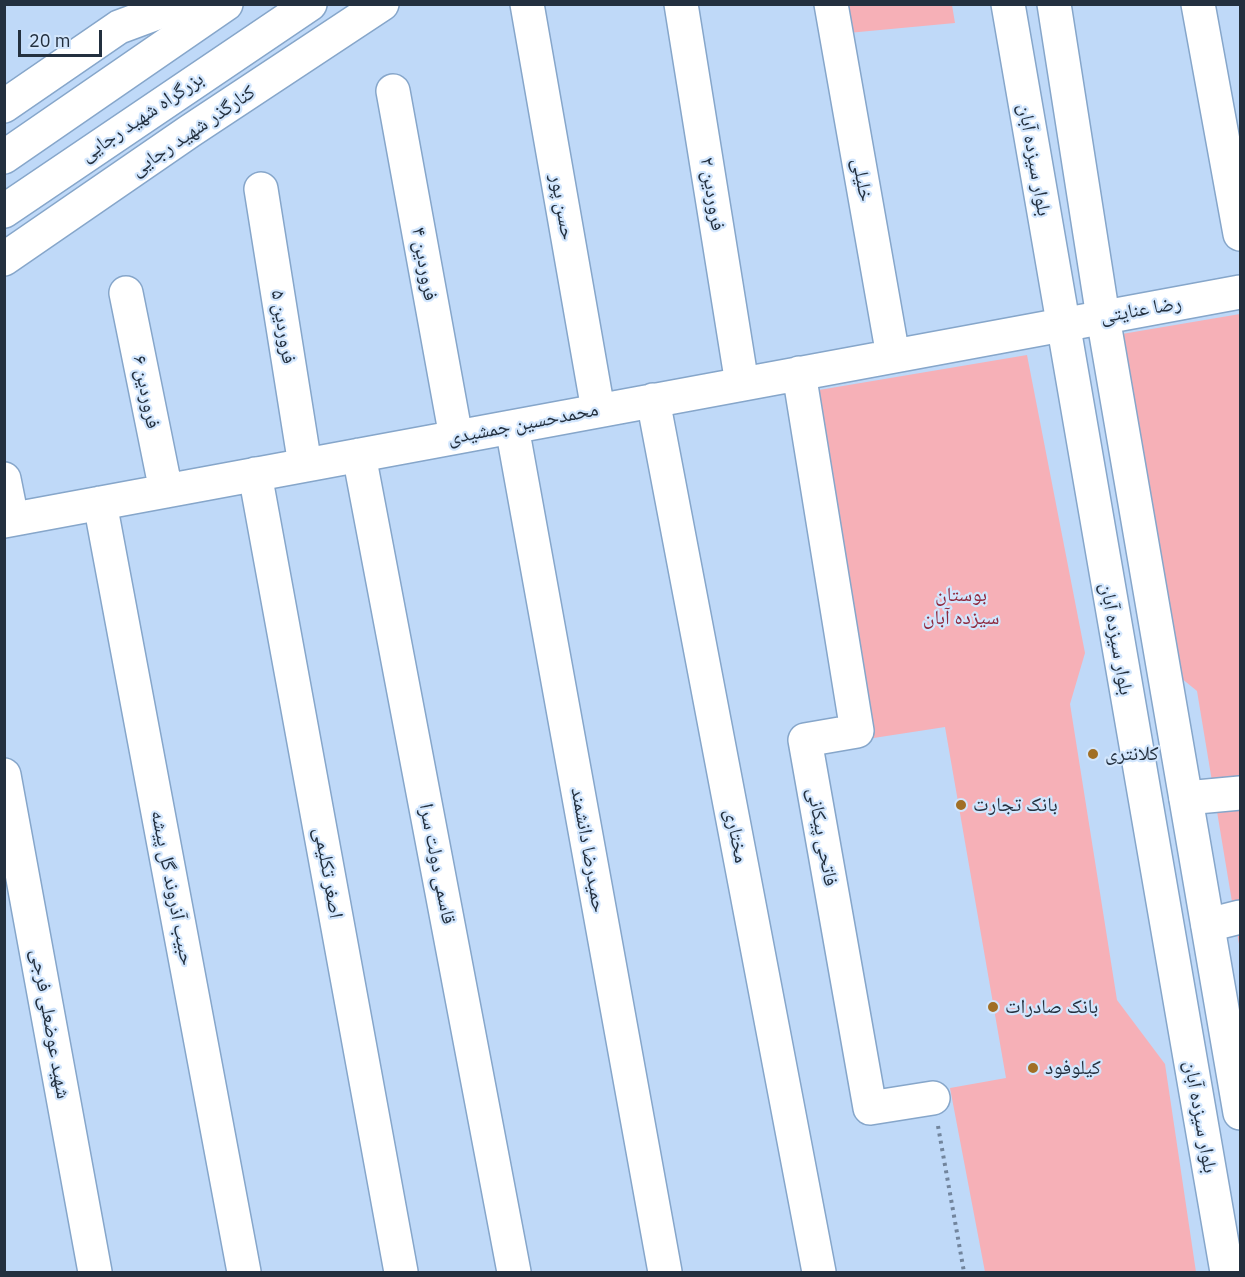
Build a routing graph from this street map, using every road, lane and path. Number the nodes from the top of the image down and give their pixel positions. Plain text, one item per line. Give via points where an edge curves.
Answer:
1 (181, 4) edge
2 (226, 4) edge
3 (310, 4) edge
4 (382, 4) edge
5 (526, 4) edge
6 (681, 4) edge
7 (831, 4) edge
8 (1008, 4) edge
9 (1054, 4) edge
10 (1198, 4) edge
11 (393, 92) dead end
12 (4, 106) edge
13 (4, 157) edge
14 (261, 189) dead end
15 (4, 211) edge
16 (1240, 234) edge
17 (4, 258) edge
18 (1240, 292) edge
19 (126, 293) dead end
20 (1103, 317) junction
21 (1051, 326) junction
22 (893, 356) junction
23 (799, 373) junction
24 (742, 384) junction
25 (653, 400) junction
26 (598, 411) junction
27 (512, 427) junction
28 (456, 437) junction
29 (359, 455) junction
30 (305, 465) junction
31 (255, 474) junction
32 (4, 478) edge
33 (166, 491) junction
34 (100, 503) junction
35 (8, 520) edge
36 (4, 775) edge
37 (1240, 793) edge
38 (1186, 798) junction
39 (1240, 917) edge
40 (1208, 925) junction
41 (933, 1098) joint
42 (1240, 1113) edge
43 (95, 1272) edge
44 (244, 1272) edge
45 (401, 1272) edge
46 (515, 1272) edge
47 (665, 1272) edge
48 (819, 1272) edge
49 (964, 1272) edge
50 (1227, 1272) edge

1 - 12 main road via 119,27
2 - 13 main road
3 - 15 main road, بزرگراه شهید رجایی
4 - 17 main road, کنارگذر شهید رجایی
5 - 26 main road, حسن پور
6 - 24 main road, فروردین ۲
7 - 22 main road, خلیلی
8 - 21 main road, بلوار سیزده آبان
9 - 20 main road, بلوار سیزده آبان
10 - 16 main road
11 - 28 main road, فروردین ۴
14 - 30 main road, فروردین ۵
18 - 20 main road, رضا عنایتی
19 - 33 main road, فروردین ۶
20 - 21 main road, رضا عنایتی
20 - 38 main road, بلوار سیزده آبان
21 - 22 main road, محمدحسین جمشیدی
21 - 50 main road, بلوار سیزده آبان
22 - 23 main road, محمدحسین جمشیدی
23 - 24 main road, محمدحسین جمشیدی
23 - 41 main road, فاتحی پیکانی via 857,731 805,740 870,1108
24 - 25 main road, محمدحسین جمشیدی
25 - 26 main road, محمدحسین جمشیدی
25 - 48 main road, مختاری
26 - 27 main road, محمدحسین جمشیدی
27 - 28 main road, محمدحسین جمشیدی
27 - 47 main road, حمیدرضا دانشمند
28 - 29 main road, محمدحسین جمشیدی
29 - 30 main road, محمدحسین جمشیدی
29 - 46 main road, قاسمی دولت سرا
30 - 31 main road, محمدحسین جمشیدی
31 - 33 main road, محمدحسین جمشیدی
31 - 45 main road, اصغر تکلیمی
32 - 35 main road
33 - 34 main road, محمدحسین جمشیدی
34 - 35 main road, محمدحسین جمشیدی
34 - 44 main road, حبیب آذروند گل پیشه
36 - 43 main road, شهید عوضعلی فرجی
37 - 38 main road
38 - 40 main road, بلوار سیزده آبان
39 - 40 main road
40 - 42 main road, بلوار سیزده آبان
41 - 49 path

